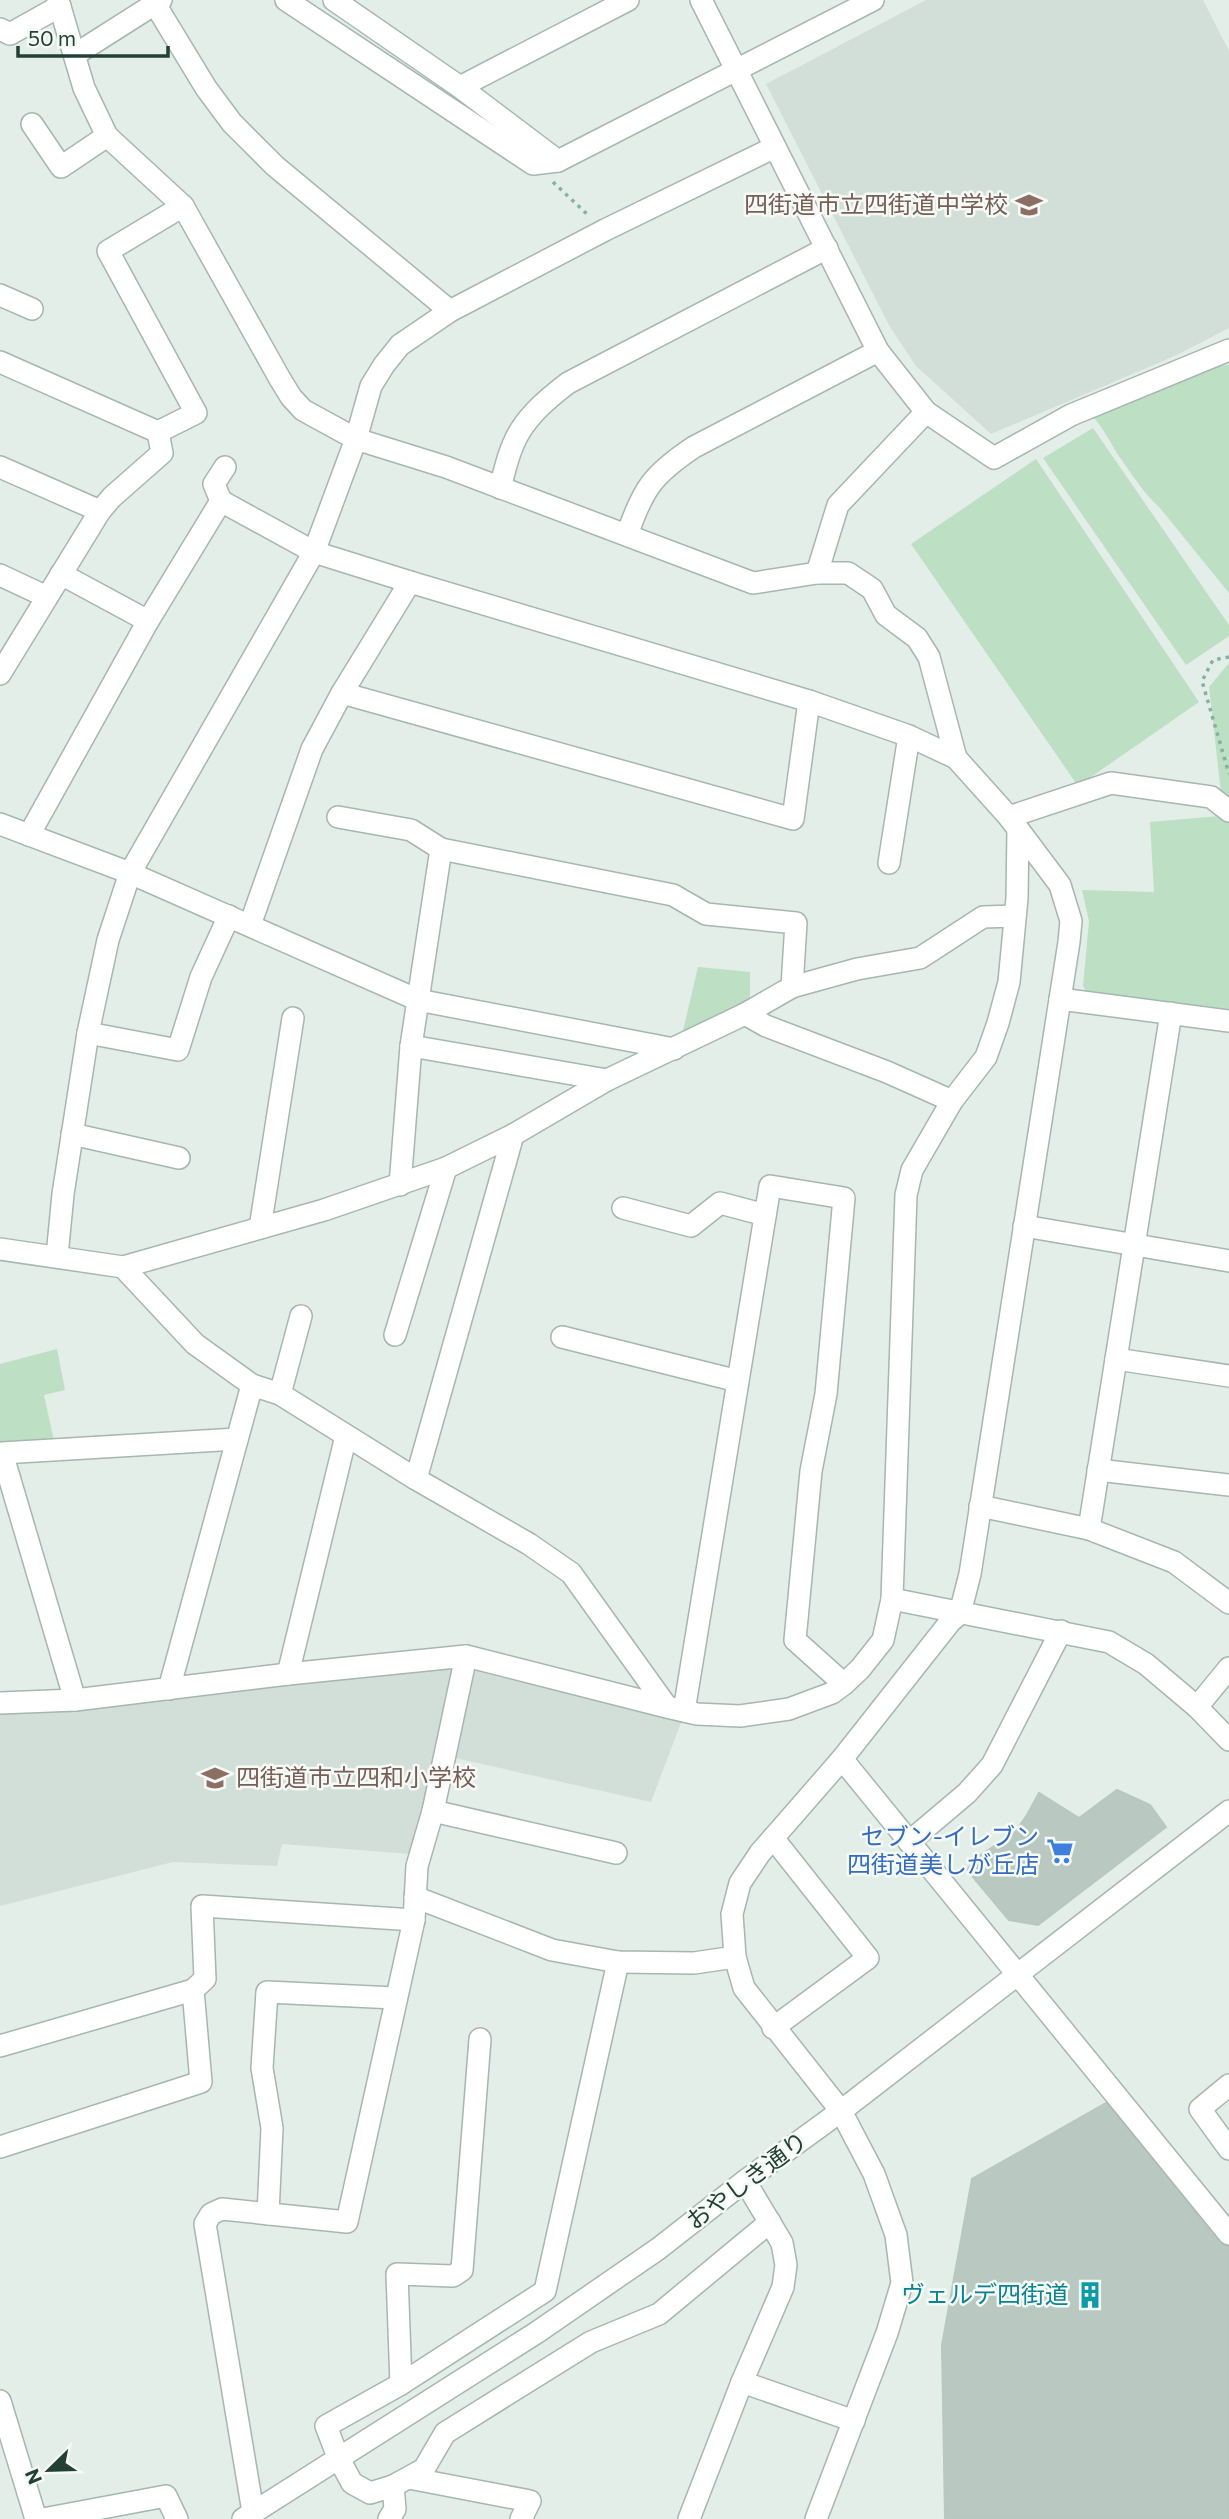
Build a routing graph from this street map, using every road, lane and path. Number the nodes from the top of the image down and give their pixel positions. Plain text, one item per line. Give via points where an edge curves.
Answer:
1 (286, 0) edge
2 (628, 0) edge
3 (701, 0) edge
4 (873, 0) edge
5 (337, 1) edge
6 (158, 2) edge
7 (59, 3) edge
8 (0, 29) edge
9 (76, 54) junction
10 (737, 69) junction
11 (460, 87) junction
12 (32, 124) dead end
13 (107, 136) junction
14 (775, 147) junction
15 (558, 162) junction
16 (533, 164) junction
17 (183, 206) junction
18 (606, 230) junction
19 (827, 248) junction
20 (0, 295) edge
21 (32, 309) dead end
22 (450, 311) junction
23 (1229, 350) edge
24 (878, 351) junction
25 (0, 362) edge
26 (926, 412) junction
27 (158, 432) junction
28 (356, 439) junction
29 (0, 467) edge
30 (225, 467) dead end
31 (500, 488) junction
32 (221, 501) junction
33 (100, 512) junction
34 (627, 536) junction
35 (314, 552) junction
36 (817, 573) junction
37 (61, 574) junction
38 (0, 575) edge
39 (410, 582) junction
40 (47, 597) junction
41 (148, 621) junction
42 (1229, 657) edge
43 (0, 674) edge
44 (342, 693) junction
45 (809, 701) junction
46 (909, 736) junction
47 (956, 758) junction
48 (1229, 774) edge
49 (1229, 811) edge
50 (338, 817) dead end
51 (1013, 823) junction
52 (0, 824) edge
53 (29, 835) junction
54 (441, 849) junction
55 (889, 863) dead end
56 (130, 873) junction
57 (229, 916) junction
58 (1015, 916) junction
59 (250, 925) junction
60 (792, 988) junction
61 (1060, 999) junction
62 (418, 1000) junction
63 (1171, 1013) junction
64 (745, 1014) junction
65 (293, 1017) dead end
66 (1229, 1021) edge
67 (88, 1033) junction
68 (411, 1046) junction
69 (674, 1049) junction
70 (607, 1080) junction
71 (951, 1101) junction
72 (72, 1134) junction
73 (513, 1135) junction
74 (178, 1158) dead end
75 (446, 1168) junction
76 (400, 1185) junction
77 (623, 1208) dead end
78 (765, 1215) junction
79 (1024, 1226) junction
80 (260, 1228) junction
81 (1134, 1245) junction
82 (0, 1249) edge
83 (57, 1256) junction
84 (1229, 1261) edge
85 (123, 1267) junction
86 (301, 1316) dead end
87 (395, 1335) dead end
88 (562, 1338) dead end
89 (1116, 1359) junction
90 (1229, 1377) edge
91 (738, 1381) junction
92 (252, 1385) junction
93 (280, 1394) junction
94 (346, 1436) junction
95 (237, 1439) junction
96 (1098, 1470) junction
97 (416, 1479) junction
98 (1229, 1485) edge
99 (980, 1506) junction
100 (1089, 1529) junction
101 (892, 1599) junction
102 (1229, 1603) edge
103 (960, 1613) junction
104 (1061, 1631) junction
105 (466, 1656) junction
106 (1229, 1668) edge
107 (288, 1674) junction
108 (844, 1684) junction
109 (169, 1689) junction
110 (75, 1700) junction
111 (0, 1703) edge
112 (1197, 1707) junction
113 (676, 1709) junction
114 (1229, 1740) edge
115 (842, 1759) junction
116 (433, 1811) junction
117 (1229, 1811) edge
118 (774, 1838) junction
119 (909, 1842) junction
120 (616, 1853) dead end
121 (415, 1897) junction
122 (414, 1920) junction
123 (735, 1957) junction
124 (618, 1962) junction
125 (1018, 1974) junction
126 (192, 1990) junction
127 (395, 1998) junction
128 (773, 2028) junction
129 (480, 2039) dead end
130 (0, 2046) edge
131 (1229, 2085) edge
132 (841, 2111) junction
133 (0, 2147) edge
134 (1229, 2149) edge
135 (745, 2181) junction
136 (268, 2214) junction
137 (770, 2222) junction
138 (1229, 2234) edge
139 (742, 2382) junction
140 (401, 2384) junction
141 (0, 2401) edge
142 (854, 2421) junction
143 (338, 2457) junction
144 (401, 2482) junction
145 (248, 2516) edge
146 (36, 2519) edge
147 (43, 2519) edge
148 (177, 2519) edge
149 (389, 2519) edge
150 (521, 2519) edge
151 (689, 2519) edge
152 (816, 2519) edge

1 - 16 street
2 - 11 street
3 - 10 street
4 - 10 street
5 - 11 street
6 - 9 street
6 - 22 street via 206,88 232,123 275,166
7 - 8 street via 10,34
7 - 9 street
9 - 13 street via 84,88
10 - 14 street
10 - 15 street
11 - 15 street
12 - 13 street via 61,167
13 - 17 street
14 - 18 street
14 - 19 street
15 - 16 street
16 - 18 path
17 - 27 street via 108,251 196,413
17 - 28 street via 291,397 303,410
18 - 22 street
19 - 24 street
19 - 31 street via 568,383 526,422 513,443
20 - 21 street
22 - 28 street via 400,345 384,365 371,386
23 - 26 street via 1070,415 994,458
24 - 26 street
24 - 34 street via 668,464 638,503
25 - 27 street
26 - 36 street via 838,505
27 - 33 street via 162,453
28 - 31 street
28 - 35 street
29 - 33 street
30 - 32 street via 214,484
31 - 34 street
32 - 35 street
32 - 41 street
33 - 37 street
34 - 36 street via 753,583
35 - 39 street
35 - 56 street
36 - 47 street via 848,573 872,589 886,614 917,638 929,657
37 - 40 street
37 - 41 street
38 - 40 street
39 - 44 street
39 - 45 street
40 - 43 street
41 - 53 street
42 - 48 path via 1213,660 1202,681
44 - 45 street via 793,819
44 - 59 street via 312,749
45 - 46 street
46 - 47 street
46 - 55 street
47 - 51 street
49 - 51 street via 1211,797 1111,783
50 - 54 street via 411,830
51 - 58 street
51 - 61 street via 1060,885 1068,907 1071,921
52 - 53 street
53 - 56 street
54 - 60 street via 673,894 706,914 796,923
54 - 62 street
56 - 57 street
56 - 67 street via 108,940
57 - 59 street
57 - 67 street via 201,977 178,1050
58 - 60 street via 984,917 920,958 857,969
58 - 71 street via 1009,982 995,1035 986,1057
59 - 62 street
60 - 64 street
61 - 63 street
61 - 79 street
62 - 68 street
62 - 69 street
63 - 66 street
63 - 81 street
64 - 69 street
64 - 71 street
65 - 80 street
67 - 72 street
68 - 70 street
68 - 76 street
69 - 70 street
70 - 73 street
71 - 101 street via 912,1170 905,1195
72 - 74 street
72 - 83 street
73 - 75 street
73 - 97 street
75 - 76 street
75 - 87 street
76 - 80 street
77 - 78 street via 691,1226 720,1203
78 - 91 street
78 - 108 street via 770,1186 844,1198 826,1394 811,1471 795,1640
79 - 81 street
79 - 99 street
80 - 85 street
81 - 84 street
81 - 89 street
82 - 83 street
83 - 85 street
85 - 92 street via 195,1345
86 - 93 street
88 - 91 street
89 - 90 street
89 - 96 street
91 - 113 street
92 - 93 street
92 - 95 street
93 - 94 street
94 - 97 street
94 - 107 street
95 - 109 street
95 - 110 street via 2,1453
96 - 98 street
96 - 100 street
97 - 113 street via 570,1573
99 - 100 street
99 - 103 street
100 - 102 street via 1174,1562
101 - 103 street
101 - 108 street via 883,1640
103 - 104 street
103 - 115 street
104 - 112 street via 1109,1642 1146,1664
104 - 119 street via 992,1765 967,1793
105 - 107 street
105 - 113 street
105 - 116 street
106 - 112 street
107 - 109 street
108 - 113 street via 789,1709 740,1716
109 - 110 street
110 - 111 street
112 - 114 street
115 - 118 street
115 - 119 street
116 - 120 street
116 - 121 street via 417,1866
117 - 125 street, おやしき通り
118 - 123 street via 740,1883 732,1914
118 - 128 street via 868,1958
119 - 125 street
121 - 122 street
121 - 124 street via 552,1950
122 - 126 street via 202,1906 205,1979
122 - 127 street
123 - 124 street via 694,1963
123 - 128 street via 744,1988
124 - 140 street via 545,2291
125 - 132 street, おやしき通り
125 - 138 street
126 - 130 street
126 - 133 street via 201,2082
127 - 136 street via 347,2222
127 - 136 street via 267,1992 262,2068 272,2128
128 - 132 street
129 - 140 street via 462,2270 453,2276 397,2274
131 - 134 street via 1200,2109
132 - 135 street, おやしき通り
132 - 142 street via 874,2174 896,2235 902,2283
135 - 137 street
135 - 143 street, おやしき通り via 598,2291
136 - 145 street via 222,2209 211,2214 205,2224
137 - 139 street via 782,2243 783,2287
137 - 144 street via 659,2314 591,2342 445,2433 424,2469
139 - 142 street
139 - 151 street
140 - 143 street via 326,2426
141 - 146 street
142 - 152 street
143 - 144 street via 352,2483 370,2493
143 - 145 street, おやしき通り
144 - 149 street
144 - 150 street via 530,2501
147 - 148 street via 166,2496

